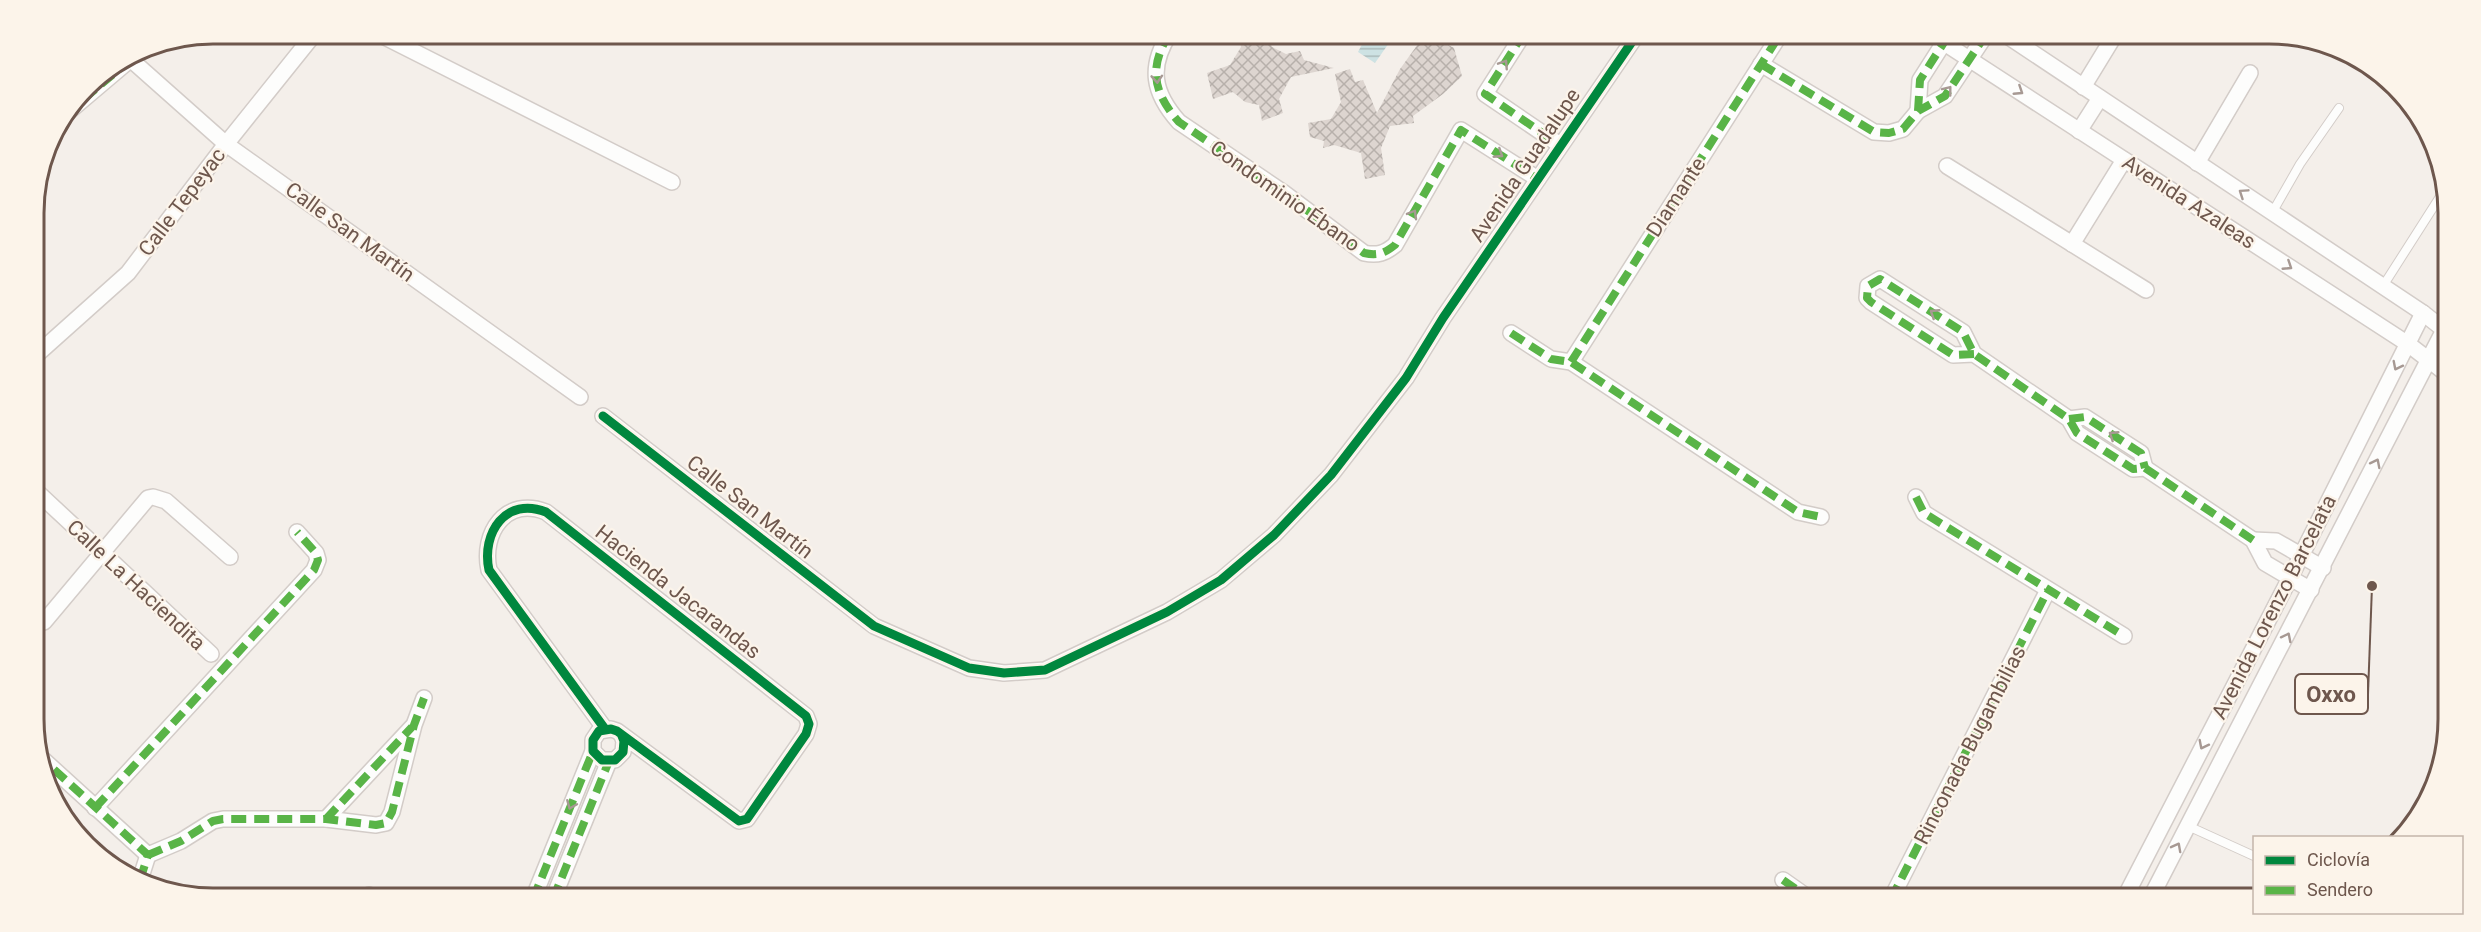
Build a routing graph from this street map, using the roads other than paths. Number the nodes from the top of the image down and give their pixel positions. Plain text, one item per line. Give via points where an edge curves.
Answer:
1 (307, 43) edge
2 (397, 43) edge
3 (1164, 43) edge
4 (1518, 43) edge
5 (1631, 43) edge
6 (1775, 43) edge
7 (1944, 43) edge
8 (1952, 43) edge
9 (1980, 43) edge
10 (2018, 43) edge
11 (2110, 43) edge
12 (1970, 59) junction
13 (135, 63) edge
14 (1761, 64) junction
15 (2250, 73) dead end
16 (2083, 87) junction
17 (2100, 98) junction
18 (2339, 108) dead end
19 (1918, 111) junction
20 (2079, 131) junction
21 (226, 144) junction
22 (1560, 145) junction
23 (2124, 160) junction
24 (2197, 162) junction
25 (1947, 166) dead end
26 (1538, 179) junction
27 (672, 182) dead end
28 (2437, 201) edge
29 (2272, 213) junction
30 (2072, 244) junction
31 (2383, 286) junction
32 (2146, 290) dead end
33 (2423, 314) junction
34 (2438, 326) edge
35 (1511, 333) dead end
36 (2408, 344) junction
37 (2438, 344) edge
38 (44, 348) edge
39 (1974, 354) junction
40 (2429, 360) junction
41 (1571, 362) junction
42 (2438, 367) edge
43 (580, 397) dead end
44 (603, 416) dead end
45 (1916, 497) dead end
46 (43, 498) edge
47 (1821, 517) dead end
48 (297, 532) dead end
49 (2253, 540) junction
50 (102, 555) junction
51 (2301, 556) junction
52 (230, 557) dead end
53 (2323, 568) junction
54 (2290, 578) junction
55 (2048, 590) junction
56 (2312, 590) junction
57 (45, 622) dead end
58 (874, 626) joint
59 (2124, 636) dead end
60 (2254, 648) junction
61 (211, 654) dead end
62 (2275, 660) junction
63 (424, 698) dead end
64 (414, 725) junction
65 (605, 729) junction
66 (622, 736) junction
67 (593, 751) junction
68 (609, 761) junction
69 (51, 770) edge
70 (95, 808) junction
71 (326, 819) junction
72 (2188, 826) junction
73 (148, 855) junction
74 (2253, 856) edge
75 (142, 873) edge
76 (1783, 880) dead end
77 (537, 888) edge
78 (557, 888) edge
79 (1794, 888) edge
80 (1897, 888) edge
81 (2130, 888) edge
82 (2156, 888) edge

1 - 21 street, Calle Tepeyac
2 - 27 street
3 -> 26 street, Condominio Ébano via 1156,66 1157,88 1179,122 1364,253 1375,255 1395,245 1461,130
22 -> 4 street via 1485,94
5 - 22 street, Avenida Guadalupe
6 - 14 street, Diamante
7 - 19 street via 1920,80
8 - 12 street, Avenida Azaleas
9 - 12 street
10 - 16 street, Avenida Azaleas
11 - 16 street
19 -> 12 street via 1945,96
12 -> 20 street, Avenida Azaleas
13 - 21 street, Calle San Martín
14 - 19 street via 1874,132 1903,129
14 - 41 street, Diamante
15 - 24 street
16 - 17 street, Avenida Azaleas
17 - 20 street
17 - 24 street, Avenida Azaleas
18 - 29 lane
20 - 23 street, Avenida Azaleas
21 - 38 street, Calle Tepeyac via 128,273
21 - 43 street, Calle San Martín
22 - 26 street, Avenida Guadalupe
23 - 30 street
23 -> 36 street, Avenida Azaleas
29 -> 24 street, Avenida Azaleas
25 - 30 street
26 - 58 street, Avenida Guadalupe via 1406,378 1331,475 1274,535 1230,572 1167,612 1045,670 1004,673 969,668
28 - 31 lane
29 - 31 street, Avenida Azaleas
30 - 32 street
31 - 33 street, Avenida Azaleas
33 - 34 street, Avenida Azaleas
33 - 36 street, Avenida Lorenzo Barcelata
35 - 41 street via 1551,358
36 - 40 street, Avenida Azaleas
36 -> 51 street, Avenida Lorenzo Barcelata
37 - 40 street, Avenida Lorenzo Barcelata
39 -> 39 street via 1963,332 1886,282 1880,279 1868,286 1867,298 1871,302 1953,355
39 - 49 street via 2069,418 2085,417 2141,453 2145,468
40 - 42 street, Avenida Azaleas
53 -> 40 street, Avenida Lorenzo Barcelata
41 - 47 street via 1798,512
44 - 58 street, Calle San Martín
45 - 55 street via 1924,513
46 - 50 street, Calle La Haciendita
48 - 70 street via 316,553 314,570
49 - 51 street via 2276,541
49 - 54 street via 2265,563
50 - 52 street via 143,503 153,497 166,501
50 - 57 street
50 - 61 street, Calle La Haciendita
51 - 53 street
51 - 54 street, Avenida Lorenzo Barcelata
53 - 56 street, Avenida Lorenzo Barcelata
54 - 56 street
54 - 60 street, Avenida Lorenzo Barcelata
55 - 59 street
55 - 80 street, Rinconada Bugambilias
62 -> 56 street, Avenida Lorenzo Barcelata
60 - 62 street
60 -> 81 street, Avenida Lorenzo Barcelata
62 - 72 street, Avenida Lorenzo Barcelata
63 - 64 street
64 - 71 street
64 - 71 street via 386,823
65 - 66 street
65 - 66 street, Hacienda Jacarandas via 489,570 487,547 493,531 499,519 512,511 536,508 546,512 806,716 809,724 747,819 739,821
65 - 67 street via 593,740
66 - 68 street via 623,752
67 - 68 street
67 -> 77 street
68 - 78 street
69 - 70 street
70 - 73 street
71 - 73 street via 223,819
72 - 74 lane
82 -> 72 street, Avenida Lorenzo Barcelata
73 - 75 street
76 - 79 street

